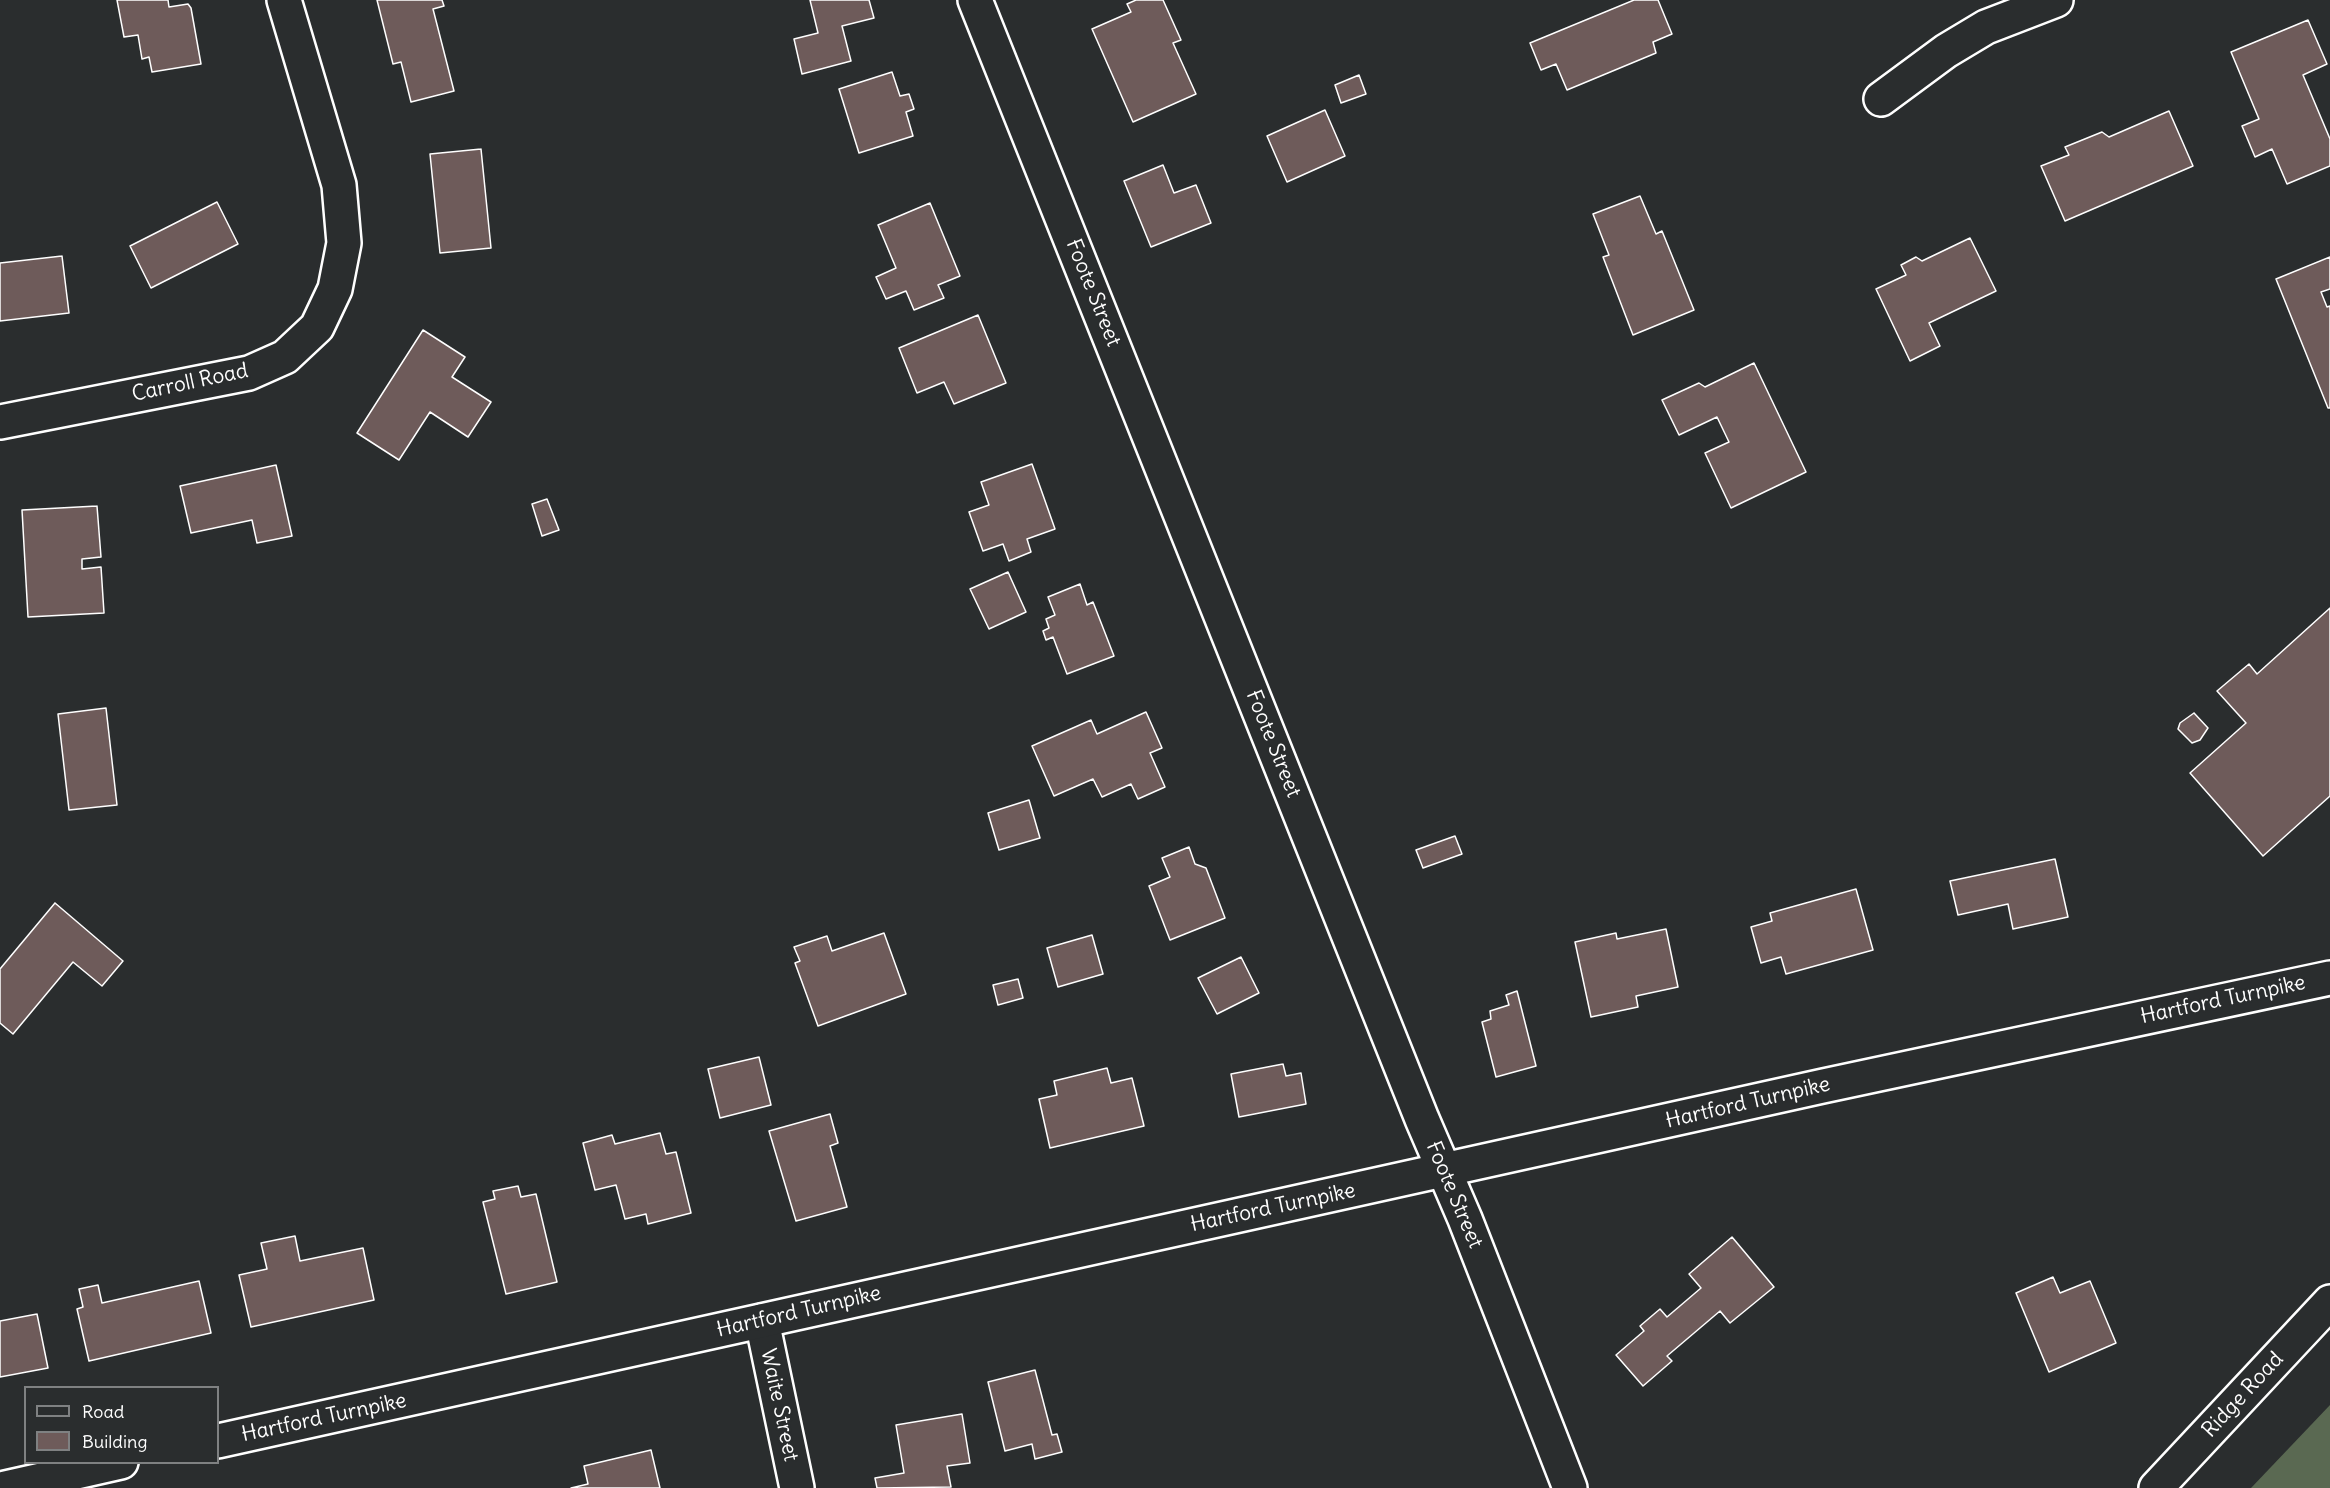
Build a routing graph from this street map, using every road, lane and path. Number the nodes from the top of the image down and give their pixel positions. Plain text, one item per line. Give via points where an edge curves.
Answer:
1 (284, 0) edge
2 (975, 0) edge
3 (2056, 0) edge
4 (1881, 99) dead end
5 (0, 422) edge
6 (2330, 978) edge
7 (1444, 1170) junction
8 (2330, 1302) edge
9 (762, 1321) junction
10 (219, 1441) edge
11 (112, 1464) edge
12 (5, 1488) edge
13 (797, 1488) edge
14 (1570, 1488) edge
15 (2156, 1488) edge

1 - 5 street, Carroll Road via 339,185 344,243 335,289 316,327 285,357 249,373
2 - 7 street, Foote Street
3 - 4 street via 1986,27
6 - 7 street, Hartford Turnpike
7 - 9 street, Hartford Turnpike
7 - 14 street, Foote Street
8 - 15 street, Ridge Road
9 - 10 street, Hartford Turnpike
9 - 13 street, Waite Street
11 - 12 street

